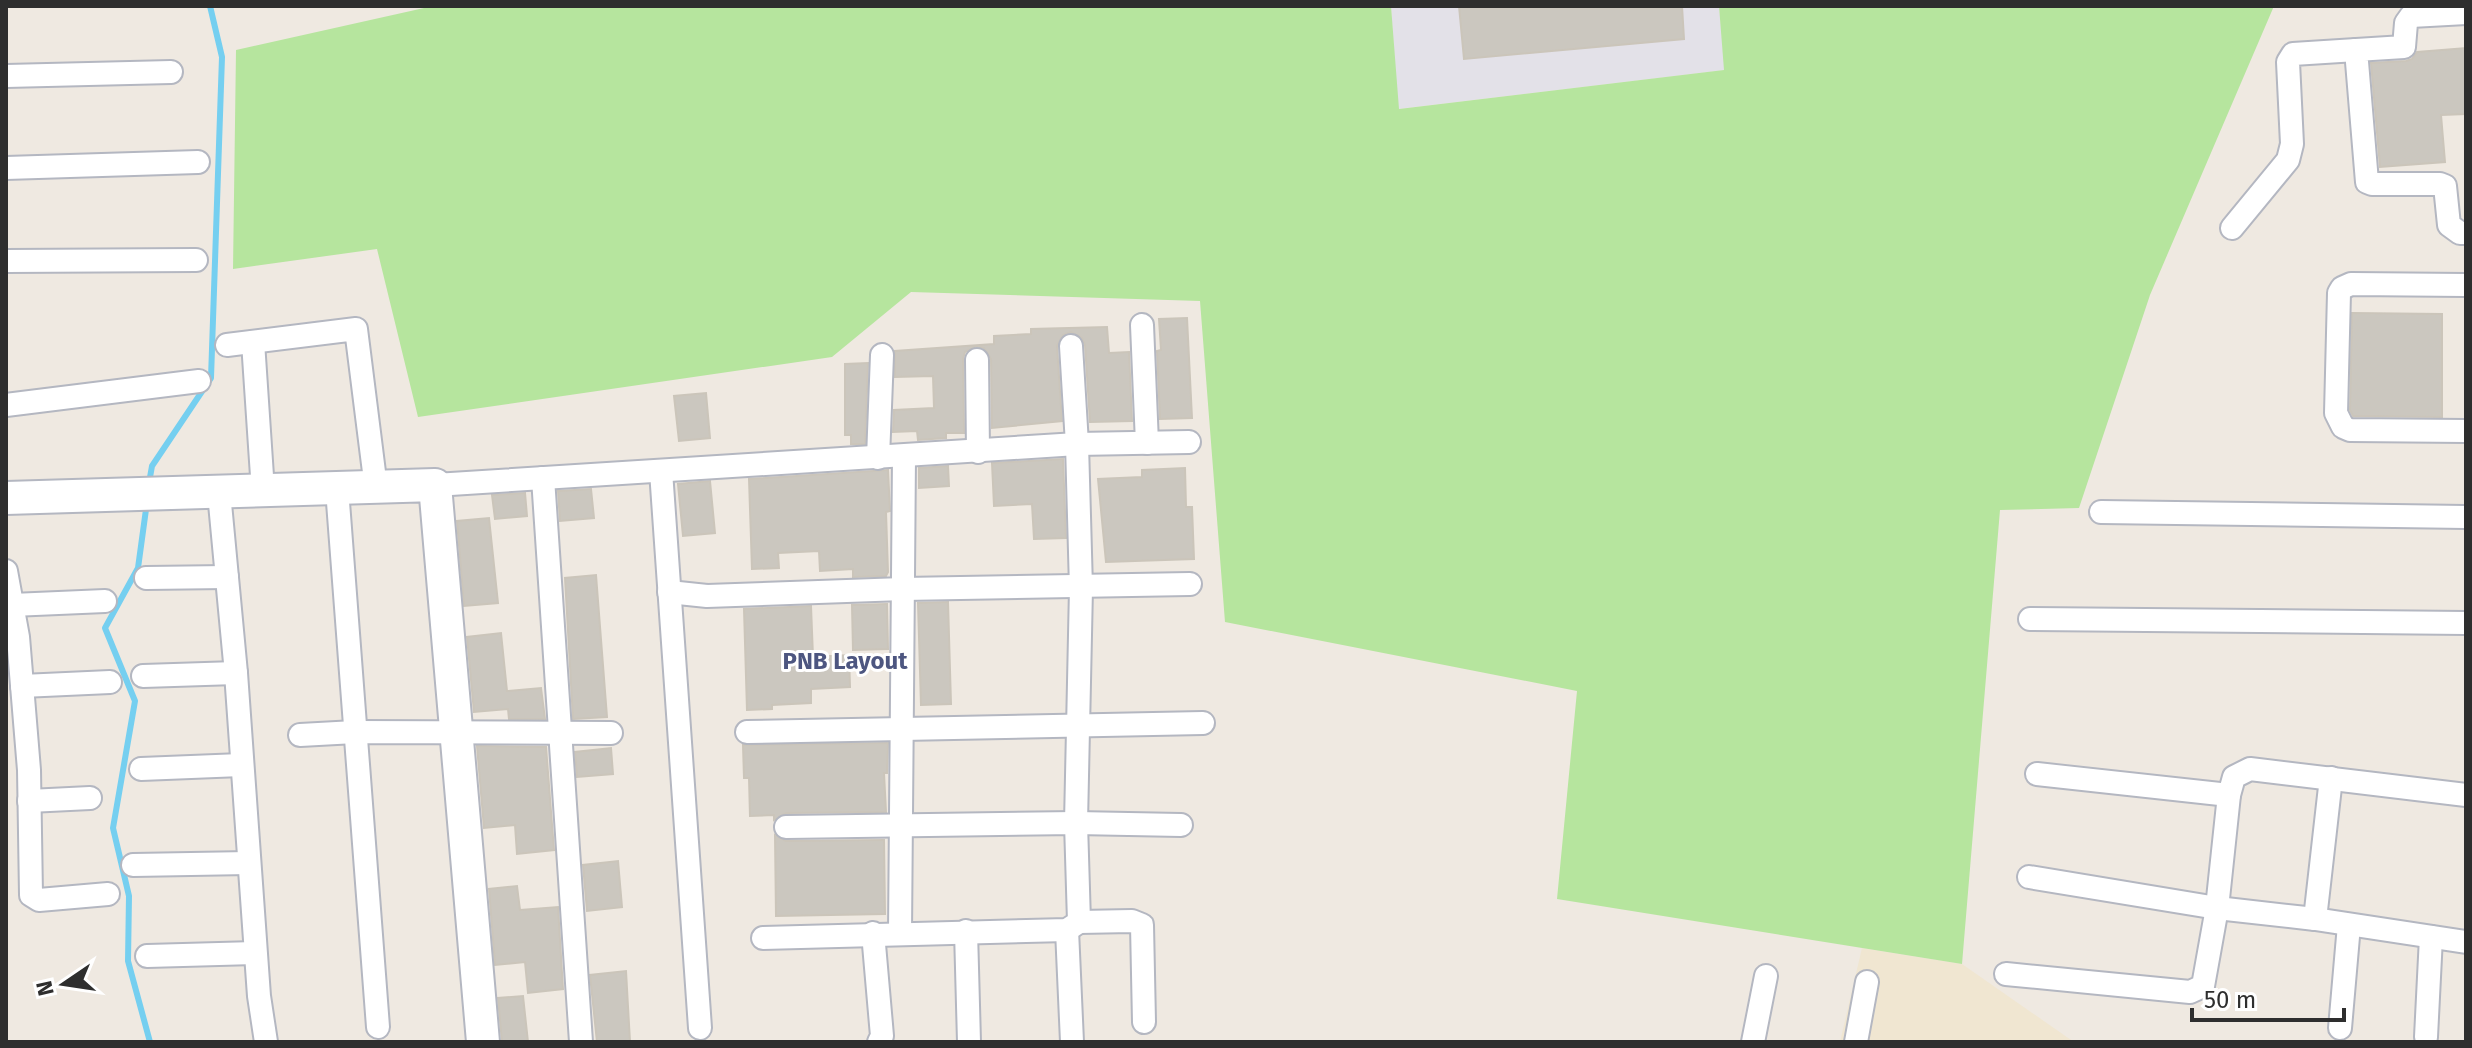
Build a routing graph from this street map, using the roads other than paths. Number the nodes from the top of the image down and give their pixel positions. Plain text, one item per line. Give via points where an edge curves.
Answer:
1 (2466, 13) edge
2 (2356, 50) junction
3 (171, 72) dead end
4 (6, 76) edge
5 (198, 162) dead end
6 (6, 168) edge
7 (2232, 228) dead end
8 (2466, 233) edge
9 (196, 260) dead end
10 (6, 261) edge
11 (2466, 285) edge
12 (1142, 325) dead end
13 (253, 342) junction
14 (227, 345) dead end
15 (1071, 346) dead end
16 (882, 355) dead end
17 (977, 360) dead end
18 (199, 381) dead end
19 (6, 405) edge
20 (2466, 431) edge
21 (1189, 442) dead end
22 (1147, 443) junction
23 (1077, 444) junction
24 (978, 452) junction
25 (904, 457) junction
26 (878, 458) junction
27 (661, 471) junction
28 (543, 478) junction
29 (435, 485) junction
30 (376, 488) junction
31 (337, 489) junction
32 (263, 491) junction
33 (219, 493) junction
34 (6, 498) edge
35 (2101, 512) dead end
36 (2466, 517) edge
37 (6, 571) edge
38 (227, 577) junction
39 (146, 578) dead end
40 (1190, 584) dead end
41 (1081, 588) junction
42 (903, 589) junction
43 (669, 592) junction
44 (105, 601) dead end
45 (12, 605) junction
46 (2030, 619) dead end
47 (2466, 623) edge
48 (236, 673) junction
49 (143, 676) dead end
50 (110, 682) dead end
51 (22, 686) junction
52 (1203, 723) dead end
53 (1078, 726) junction
54 (902, 728) junction
55 (355, 732) junction
56 (747, 732) dead end
57 (455, 733) junction
58 (611, 733) dead end
59 (560, 734) junction
60 (300, 735) dead end
61 (241, 765) junction
62 (141, 769) dead end
63 (2037, 774) dead end
64 (2331, 778) junction
65 (2229, 795) junction
66 (2466, 795) edge
67 (90, 798) dead end
68 (29, 801) junction
69 (1076, 823) junction
70 (901, 825) junction
71 (1181, 825) dead end
72 (786, 827) dead end
73 (249, 863) junction
74 (133, 865) dead end
75 (2029, 877) dead end
76 (108, 894) dead end
77 (2217, 908) junction
78 (2315, 919) junction
79 (2349, 925) junction
80 (1073, 926) junction
81 (966, 931) junction
82 (873, 933) junction
83 (900, 933) junction
84 (2431, 937) junction
85 (763, 938) dead end
86 (2466, 942) edge
87 (255, 953) junction
88 (147, 956) dead end
89 (2006, 974) dead end
90 (1766, 976) dead end
91 (1867, 982) dead end
92 (1144, 1022) dead end
93 (378, 1027) dead end
94 (700, 1028) dead end
95 (2340, 1028) dead end
96 (2426, 1037) dead end
97 (266, 1042) edge
98 (483, 1042) edge
99 (581, 1042) edge
100 (879, 1042) edge
101 (969, 1042) edge
102 (1072, 1042) edge
103 (1753, 1042) edge
104 (1856, 1042) edge

1 - 2 street via 2411,16 2404,47
2 - 7 street via 2293,54 2288,62 2288,160
2 - 8 street via 2367,182 2445,186 2449,225
3 - 4 street
5 - 6 street
9 - 10 street
11 - 20 street via 2342,288 2336,413 2350,430
12 - 22 street
13 - 14 street
13 - 30 street via 356,329
13 - 32 street
15 - 23 street
16 - 26 street
17 - 24 street
18 - 19 street
21 - 22 street
22 - 23 street
23 - 24 street
23 - 41 street
24 - 25 street
25 - 26 street
25 - 42 street
26 - 27 street
27 - 28 street
27 - 43 street
28 - 29 street
28 - 59 street
29 - 30 street
29 - 57 street
30 - 31 street
31 - 32 street
31 - 55 street
32 - 33 street
33 - 34 street
33 - 38 street
35 - 36 street
37 - 45 street
38 - 39 street
38 - 48 street
40 - 41 street
41 - 42 street
41 - 53 street
42 - 43 street via 707,596
42 - 54 street
43 - 94 street
44 - 45 street
45 - 51 street
46 - 47 street
48 - 49 street
48 - 61 street
50 - 51 street
51 - 68 street
52 - 53 street
53 - 54 street
53 - 69 street
54 - 56 street
54 - 70 street
55 - 57 street
55 - 60 street
55 - 93 street
57 - 59 street
57 - 98 street
58 - 59 street
59 - 99 street
61 - 62 street
61 - 73 street
63 - 65 street
64 - 65 street via 2250,769 2234,777
64 - 66 street
64 - 78 street
65 - 77 street
67 - 68 street
68 - 76 street via 31,895 39,900
69 - 70 street
69 - 71 street
69 - 80 street
70 - 72 street
70 - 83 street
73 - 74 street
73 - 87 street
75 - 77 street
77 - 78 street
77 - 89 street via 2203,986 2190,992
78 - 79 street
79 - 84 street
79 - 95 street
80 - 81 street
80 - 92 street via 1132,921 1142,925
80 - 102 street
81 - 83 street
81 - 101 street
82 - 83 street
82 - 85 street
82 - 100 street
84 - 86 street
84 - 96 street
87 - 88 street
87 - 97 street
90 - 103 street
91 - 104 street

